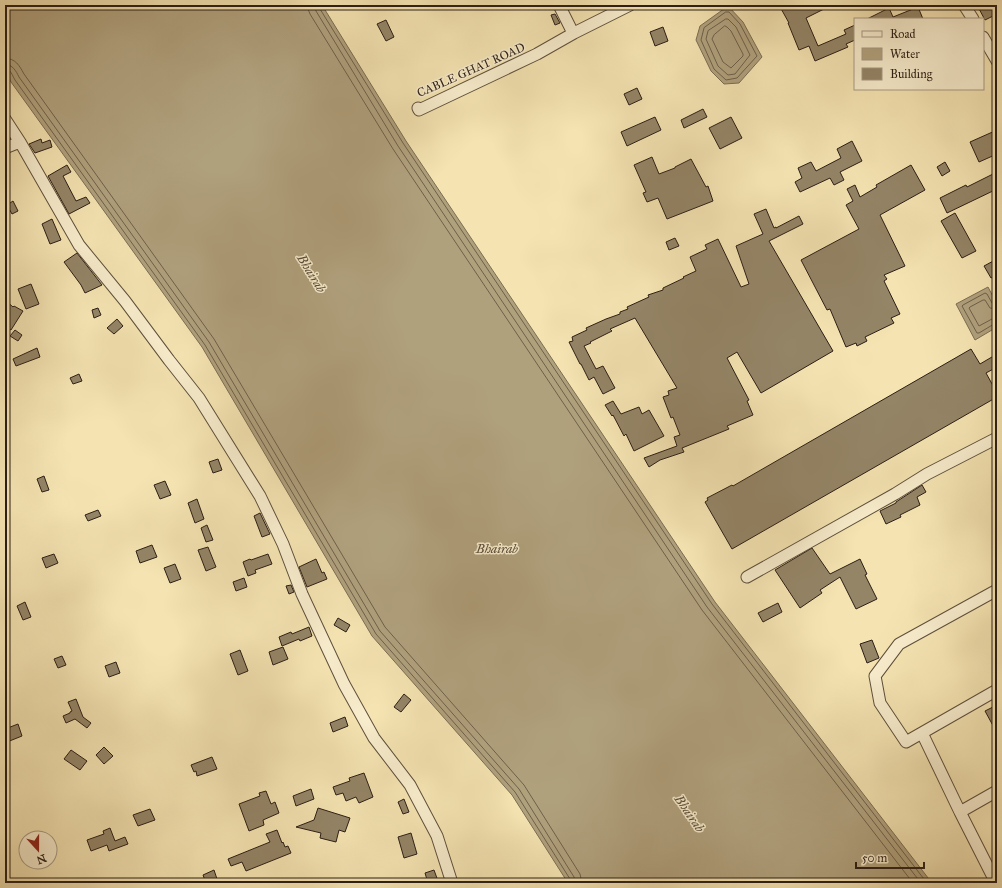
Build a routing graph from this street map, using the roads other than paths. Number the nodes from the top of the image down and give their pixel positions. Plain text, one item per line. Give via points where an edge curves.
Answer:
1 (559, 5) edge
2 (624, 5) edge
3 (630, 5) edge
4 (964, 5) edge
5 (971, 18) edge
6 (572, 31) junction
7 (984, 39) edge
8 (997, 61) edge
9 (5, 119) edge
10 (20, 142) junction
11 (5, 148) edge
12 (997, 438) edge
13 (747, 576) dead end
14 (997, 590) edge
15 (997, 690) edge
16 (922, 733) junction
17 (997, 791) edge
18 (960, 812) junction
19 (997, 882) edge
20 (452, 883) edge

1 - 6 street
2 - 6 street, CABLE GHAT ROAD
3 - 6 street, CABLE GHAT ROAD via 537,54 419,110 418,108 536,53
4 - 5 street
7 - 8 street
9 - 10 street
10 - 11 street
10 - 20 street via 79,245 199,398 260,496 344,684 374,738 410,785 437,836
12 - 13 street via 927,474
14 - 16 street via 899,644 875,676 880,703 906,742
15 - 16 street
16 - 18 street
17 - 18 street
18 - 19 street

